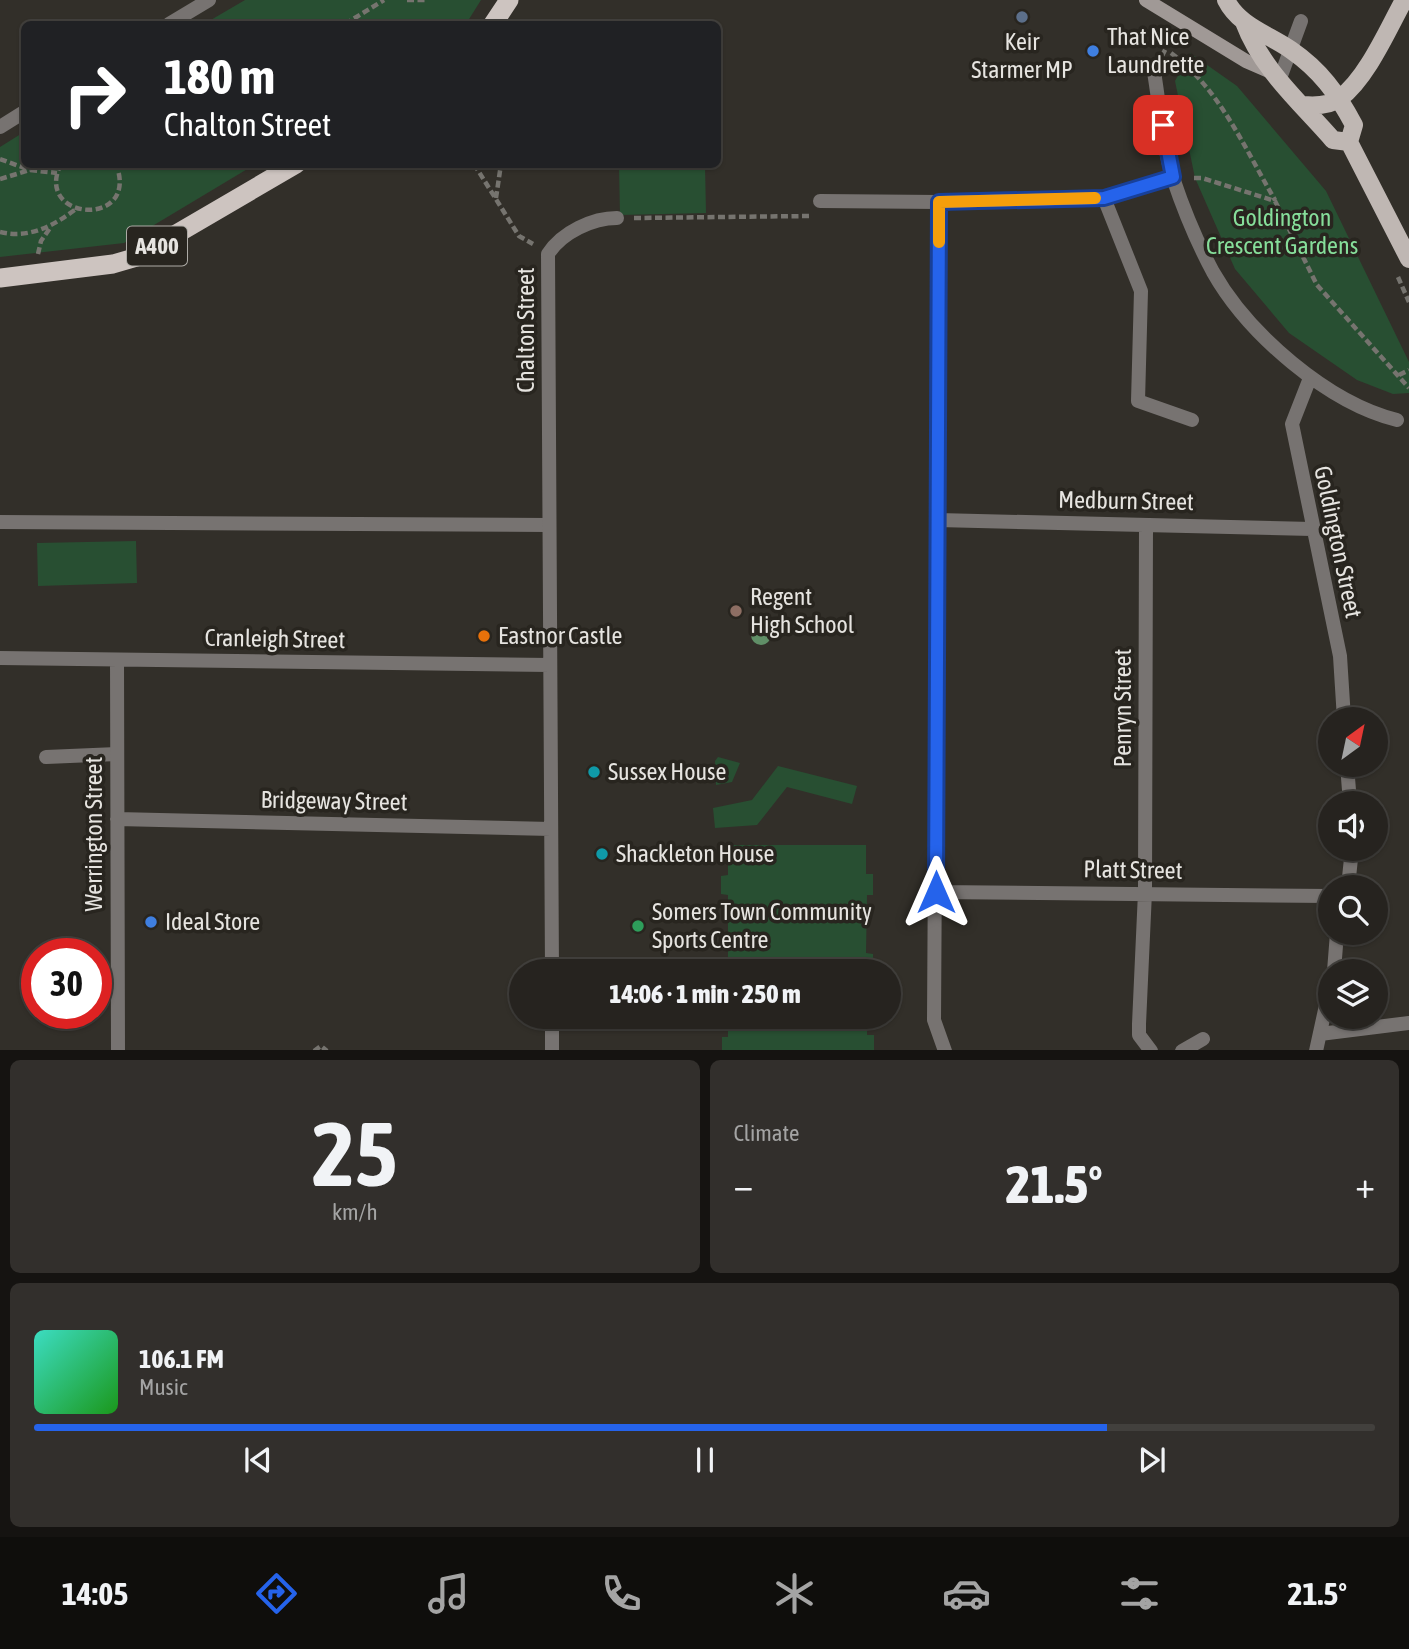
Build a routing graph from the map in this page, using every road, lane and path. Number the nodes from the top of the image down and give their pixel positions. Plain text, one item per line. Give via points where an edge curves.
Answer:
1 (209, 0) edge
2 (384, 0) edge
3 (407, 0) edge
4 (427, 0) edge
5 (509, 0) edge
6 (1146, 0) edge
7 (1225, 0) edge
8 (1404, 0) edge
9 (174, 21) edge
10 (350, 21) edge
11 (495, 21) edge
12 (1301, 21) dead end
13 (1244, 22) junction
14 (1290, 49) junction
15 (1171, 53) dead end
16 (1154, 72) dead end
17 (1274, 76) junction
18 (1340, 99) junction
19 (1303, 105) junction
20 (21, 114) edge
21 (0, 127) edge
22 (1349, 142) junction
23 (0, 159) edge
24 (21, 167) edge
25 (25, 168) edge
26 (59, 168) edge
27 (117, 168) edge
28 (289, 168) edge
29 (477, 168) edge
30 (500, 168) edge
31 (30, 170) junction
32 (57, 173) junction
33 (1173, 177) junction
34 (0, 179) edge
35 (496, 198) junction
36 (1104, 198) junction
37 (820, 201) joint
38 (1275, 201) junction
39 (939, 202) junction
40 (76, 209) junction
41 (617, 218) joint
42 (53, 224) junction
43 (0, 232) edge
44 (548, 254) junction
45 (38, 256) dead end
46 (1409, 259) edge
47 (0, 278) edge
48 (1409, 370) edge
49 (1399, 375) junction
50 (1310, 378) junction
51 (1409, 388) edge
52 (1192, 420) dead end
53 (1397, 420) dead end
54 (938, 520) junction
55 (0, 522) edge
56 (1146, 524) junction
57 (548, 525) junction
58 (1312, 529) junction
59 (0, 658) edge
60 (117, 660) junction
61 (550, 665) junction
62 (1343, 707) edge
63 (117, 754) junction
64 (46, 757) dead end
65 (117, 819) junction
66 (551, 829) junction
67 (936, 892) junction
68 (1145, 892) junction
69 (1318, 896) edge
70 (551, 959) edge
71 (1409, 1023) edge
72 (552, 1029) edge
73 (1321, 1029) edge
74 (1320, 1034) junction
75 (1203, 1039) dead end
76 (118, 1050) edge
77 (552, 1050) edge
78 (945, 1050) edge
79 (1150, 1050) edge
80 (1184, 1050) edge
81 (1316, 1050) edge

1 - 9 street
2 - 10 path
3 - 4 path
5 - 11 highway
6 - 17 main road
7 - 13 main road
8 - 18 main road via 1378,47
12 - 14 street
13 - 14 main road
13 - 17 main road via 1254,48
14 - 17 street via 1287,67
14 - 18 main road via 1320,73
15 - 38 path via 1203,83 1228,118
16 - 33 street
17 - 19 main road
18 - 19 main road
18 - 22 main road via 1354,125
19 - 22 main road via 1333,140
20 - 21 street
22 - 46 main road
23 - 24 path
25 - 31 path
26 - 32 path
27 - 40 path via 119,190 111,203 95,212
28 - 47 highway, A400 via 137,257
29 - 35 path
30 - 35 path
31 - 32 path
31 - 34 path
32 - 40 path via 59,192
33 - 36 street
33 - 38 path via 1202,178
33 - 50 street via 1214,272 1258,330
35 - 44 path via 519,236
36 - 39 street
36 - 52 street via 1141,291 1138,401
37 - 39 street
37 - 41 path via 810,217
38 - 49 path via 1317,285
39 - 54 street
40 - 42 path
41 - 44 street, Chalton Street via 597,218
42 - 43 path via 25,234
42 - 45 path via 41,241
44 - 57 street, Chalton Street
48 - 49 path
49 - 51 path
50 - 53 street via 1369,413
50 - 58 street, Goldington Street via 1292,424
54 - 56 street, Medburn Street
54 - 67 street
55 - 57 street
56 - 58 street, Medburn Street
56 - 68 street, Penryn Street
57 - 61 street, Chalton Street
58 - 62 street, Goldington Street via 1340,656
59 - 60 street, Cranleigh Street
60 - 61 street, Cranleigh Street
60 - 63 street, Werrington Street
61 - 66 street, Chalton Street
63 - 64 street
63 - 65 street, Werrington Street
65 - 66 street, Bridgeway Street
65 - 76 street, Werrington Street
66 - 70 street, Chalton Street
67 - 68 street, Platt Street
67 - 78 street via 934,1020
68 - 69 street, Platt Street
68 - 79 street, Penryn Street via 1139,1035
71 - 74 street
72 - 77 street
73 - 74 street
74 - 81 street
75 - 80 street

